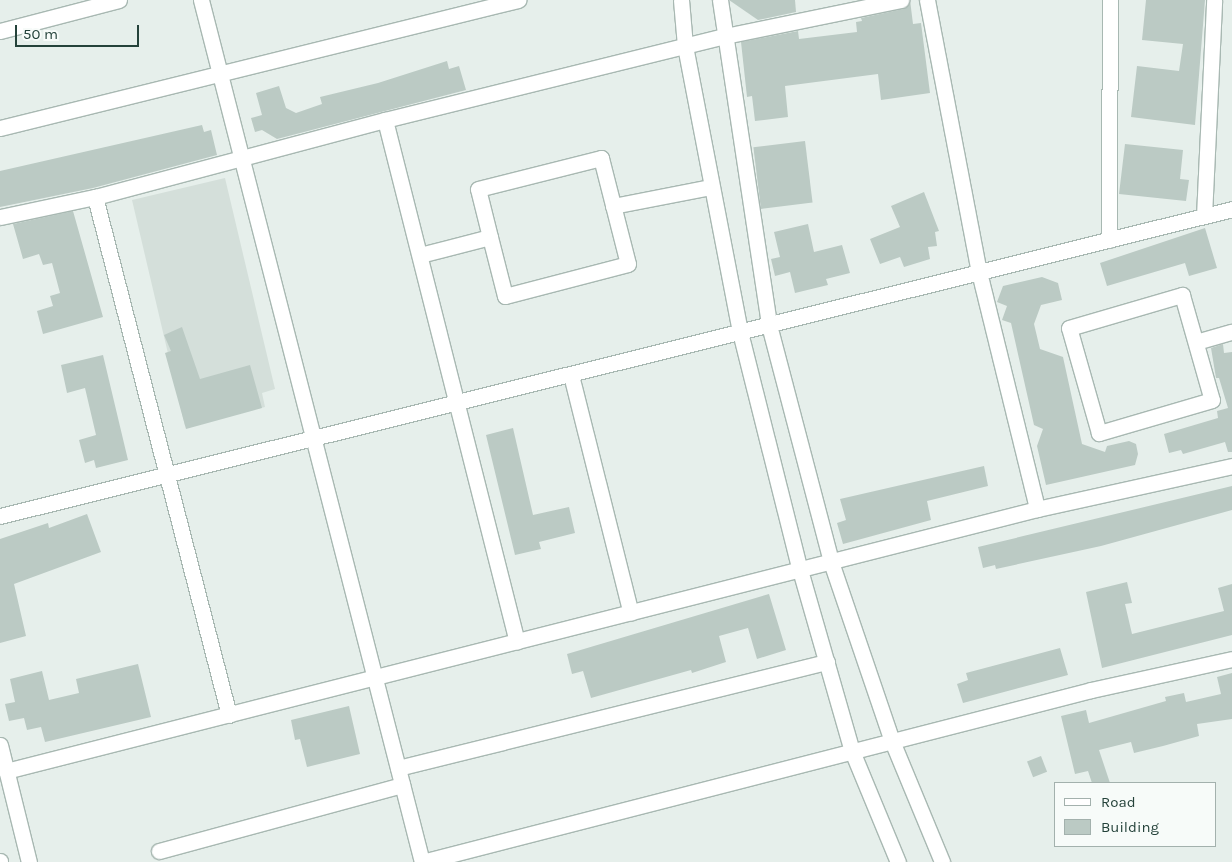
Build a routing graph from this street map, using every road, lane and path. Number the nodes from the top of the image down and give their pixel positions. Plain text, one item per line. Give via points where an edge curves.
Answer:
1 (119, 0) edge
2 (201, 0) edge
3 (518, 0) edge
4 (681, 0) edge
5 (720, 0) edge
6 (901, 0) edge
7 (927, 0) edge
8 (1110, 0) edge
9 (1214, 0) edge
10 (850, 5) edge
11 (0, 31) edge
12 (725, 36) junction
13 (685, 46) junction
14 (220, 73) junction
15 (385, 120) junction
16 (0, 128) edge
17 (243, 157) junction
18 (711, 187) junction
19 (94, 197) junction
20 (613, 206) junction
21 (1232, 209) edge
22 (1204, 216) junction
23 (0, 217) edge
24 (490, 237) junction
25 (1109, 240) junction
26 (420, 255) junction
27 (980, 272) junction
28 (769, 325) junction
29 (740, 332) junction
30 (1232, 332) edge
31 (1196, 342) junction
32 (571, 375) junction
33 (459, 403) junction
34 (313, 438) junction
35 (1232, 466) edge
36 (166, 475) junction
37 (1037, 509) junction
38 (0, 516) edge
39 (830, 562) junction
40 (800, 570) junction
41 (631, 613) junction
42 (517, 642) junction
43 (1232, 658) edge
44 (827, 662) junction
45 (375, 679) junction
46 (229, 715) junction
47 (892, 741) junction
48 (0, 745) edge
49 (852, 751) junction
50 (398, 768) junction
51 (6, 771) junction
52 (402, 785) junction
53 (159, 851) dead end
54 (29, 862) edge
55 (422, 862) edge
56 (898, 862) edge
57 (942, 862) edge

1 - 11 street
2 - 14 street
3 - 14 street
4 - 13 street
5 - 12 street
6 - 10 street
7 - 27 street
8 - 25 street
9 - 22 street
10 - 12 street
12 - 13 street
12 - 28 street
13 - 15 street
13 - 18 street
14 - 16 street
14 - 17 street
15 - 17 street
15 - 26 street
17 - 19 street
17 - 34 street
18 - 20 street
18 - 29 street
19 - 23 street
19 - 36 street
20 - 24 street via 601,158 478,189
20 - 24 street via 628,264 505,296
21 - 22 street
22 - 25 street
24 - 26 street
25 - 27 street
26 - 33 street
27 - 28 street
27 - 37 street
28 - 29 street
28 - 39 street
29 - 32 street
29 - 40 street
30 - 31 street
31 - 31 street via 1182,295 1069,328 1099,433 1212,400
32 - 33 street
32 - 41 street
33 - 34 street
33 - 42 street
34 - 36 street
34 - 45 street
35 - 37 street
36 - 38 street
36 - 46 street
37 - 39 street
39 - 40 street
39 - 47 street
40 - 41 street
40 - 44 street
41 - 42 street
42 - 45 street
43 - 47 street
44 - 49 street
44 - 50 street
45 - 46 street
45 - 50 street
46 - 51 street
47 - 49 street
47 - 57 street
48 - 51 street
49 - 55 street
49 - 56 street
50 - 52 street
51 - 54 street
52 - 53 street
52 - 55 street

